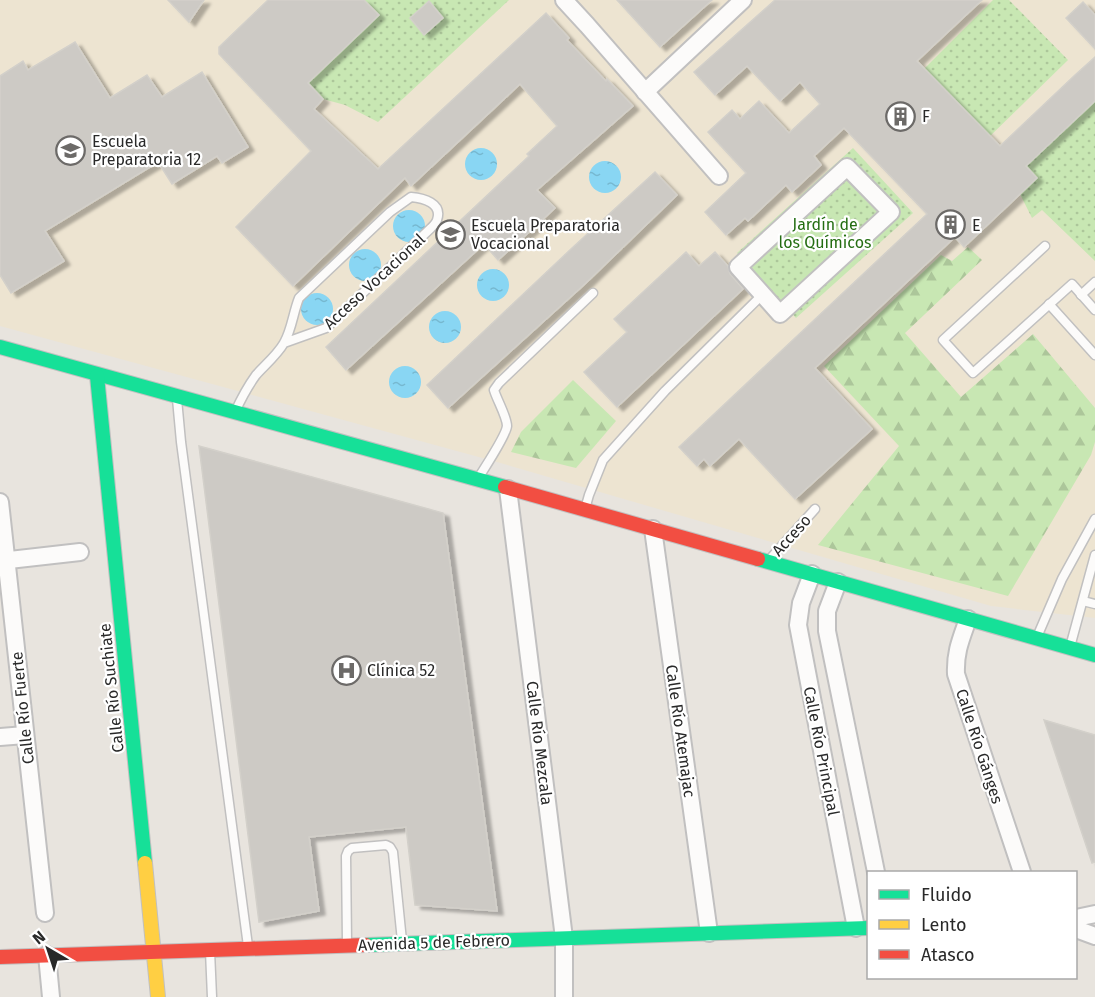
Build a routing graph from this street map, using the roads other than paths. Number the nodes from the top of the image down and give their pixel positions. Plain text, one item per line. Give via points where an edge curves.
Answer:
1 (564, 0) edge
2 (743, 0) edge
3 (645, 92) junction
4 (718, 176) dead end
5 (1045, 246) dead end
6 (1095, 282) edge
7 (593, 293) dead end
8 (762, 295) junction
9 (1081, 295) junction
10 (1049, 304) junction
11 (1095, 310) edge
12 (284, 343) junction
13 (0, 347) edge
14 (1095, 355) edge
15 (97, 376) junction
16 (177, 396) junction
17 (235, 412) junction
18 (477, 480) junction
19 (508, 489) junction
20 (0, 502) edge
21 (815, 509) dead end
22 (585, 510) junction
23 (1095, 519) edge
24 (653, 529) junction
25 (80, 552) dead end
26 (1095, 555) edge
27 (3, 561) edge
28 (768, 562) junction
29 (812, 574) junction
30 (838, 582) junction
31 (1083, 601) junction
32 (1095, 604) edge
33 (968, 619) junction
34 (1036, 639) junction
35 (1070, 648) junction
36 (1095, 655) edge
37 (25, 735) junction
38 (0, 737) edge
39 (876, 871) edge
40 (1021, 871) edge
41 (45, 914) dead end
42 (1095, 914) edge
43 (1077, 918) edge
44 (862, 928) edge
45 (1077, 929) edge
46 (710, 933) junction
47 (1095, 936) edge
48 (564, 938) junction
49 (402, 944) junction
50 (347, 945) junction
51 (248, 949) junction
52 (210, 950) junction
53 (154, 952) junction
54 (47, 955) junction
55 (0, 957) edge
56 (51, 997) edge
57 (158, 997) edge
58 (212, 997) edge
59 (564, 997) edge

1 - 3 street
2 - 3 street
3 - 4 street
5 - 10 lane via 943,340 973,373
6 - 9 lane
7 - 18 lane via 494,390 507,427
8 - 8 street via 738,267 847,167 891,212 780,314
8 - 22 lane via 665,391 603,460
9 - 10 lane via 1072,284
9 - 11 lane
10 - 14 lane
12 - 12 lane, Acceso Vocacional via 326,328 423,236 437,219 437,209 431,202 411,197 397,207 298,298
12 - 17 lane, Acceso Vocacional via 254,378
13 - 15 street
15 - 16 street
15 - 53 street, Calle Río Suchiate
16 - 17 street
16 - 51 lane
17 - 18 street
18 - 19 street
19 - 22 street
19 - 48 street, Calle Río Mezcala
20 - 27 street, Calle Río Fuerte
21 - 28 lane, Acceso
22 - 24 street
23 - 34 lane via 1062,579
24 - 28 street
24 - 46 street, Calle Río Atemajac
25 - 27 street
26 - 31 lane
27 - 37 street, Calle Río Fuerte
28 - 29 street
29 - 30 street
29 - 44 street, Calle Río Principal via 798,625
30 - 33 street
30 - 39 street, Calle Río Principal via 827,610 827,631
31 - 32 lane
31 - 35 lane
33 - 34 street
33 - 40 street, Calle Río Gánges via 957,648 956,674
34 - 35 street
35 - 36 street
37 - 38 street
37 - 41 street, Calle Río Fuerte
42 - 43 street
44 - 46 street, Avenida 5 de Febrero
45 - 47 street
46 - 48 street, Avenida 5 de Febrero
48 - 49 street, Avenida 5 de Febrero
48 - 59 street, Calle Río Mezcala
49 - 50 street, Avenida 5 de Febrero
49 - 50 lane via 393,852 386,845 352,848 346,856
50 - 51 street, Avenida 5 de Febrero
51 - 52 street, Avenida 5 de Febrero
52 - 53 street, Avenida 5 de Febrero
52 - 58 lane
53 - 54 street, Avenida 5 de Febrero
53 - 57 street, Calle Río Suchiate
54 - 55 street, Avenida 5 de Febrero
54 - 56 street

